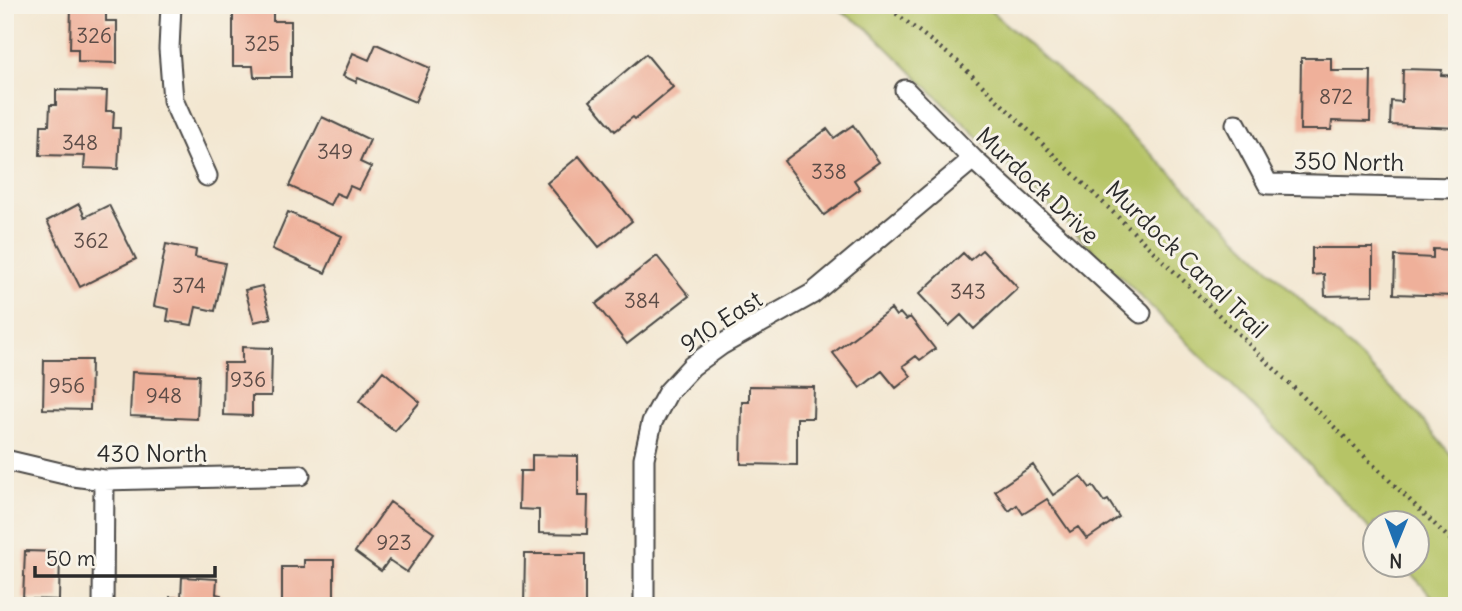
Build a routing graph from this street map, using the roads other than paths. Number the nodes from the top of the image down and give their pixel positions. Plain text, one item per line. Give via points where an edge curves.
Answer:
1 (171, 5) edge
2 (905, 90) dead end
3 (1236, 124) dead end
4 (973, 159) junction
5 (207, 176) dead end
6 (1457, 188) edge
7 (1141, 313) dead end
8 (5, 460) edge
9 (300, 475) dead end
10 (104, 480) junction
11 (103, 606) edge
12 (644, 606) edge

1 - 5 street via 173,100
2 - 4 street, Murdock Drive
3 - 6 street, 350 North via 1268,184
4 - 7 street, Murdock Drive
4 - 12 street, 910 East via 812,294 721,345 692,366 668,392 652,422 644,458
8 - 10 street, 430 North
9 - 10 street, 430 North
10 - 11 street

